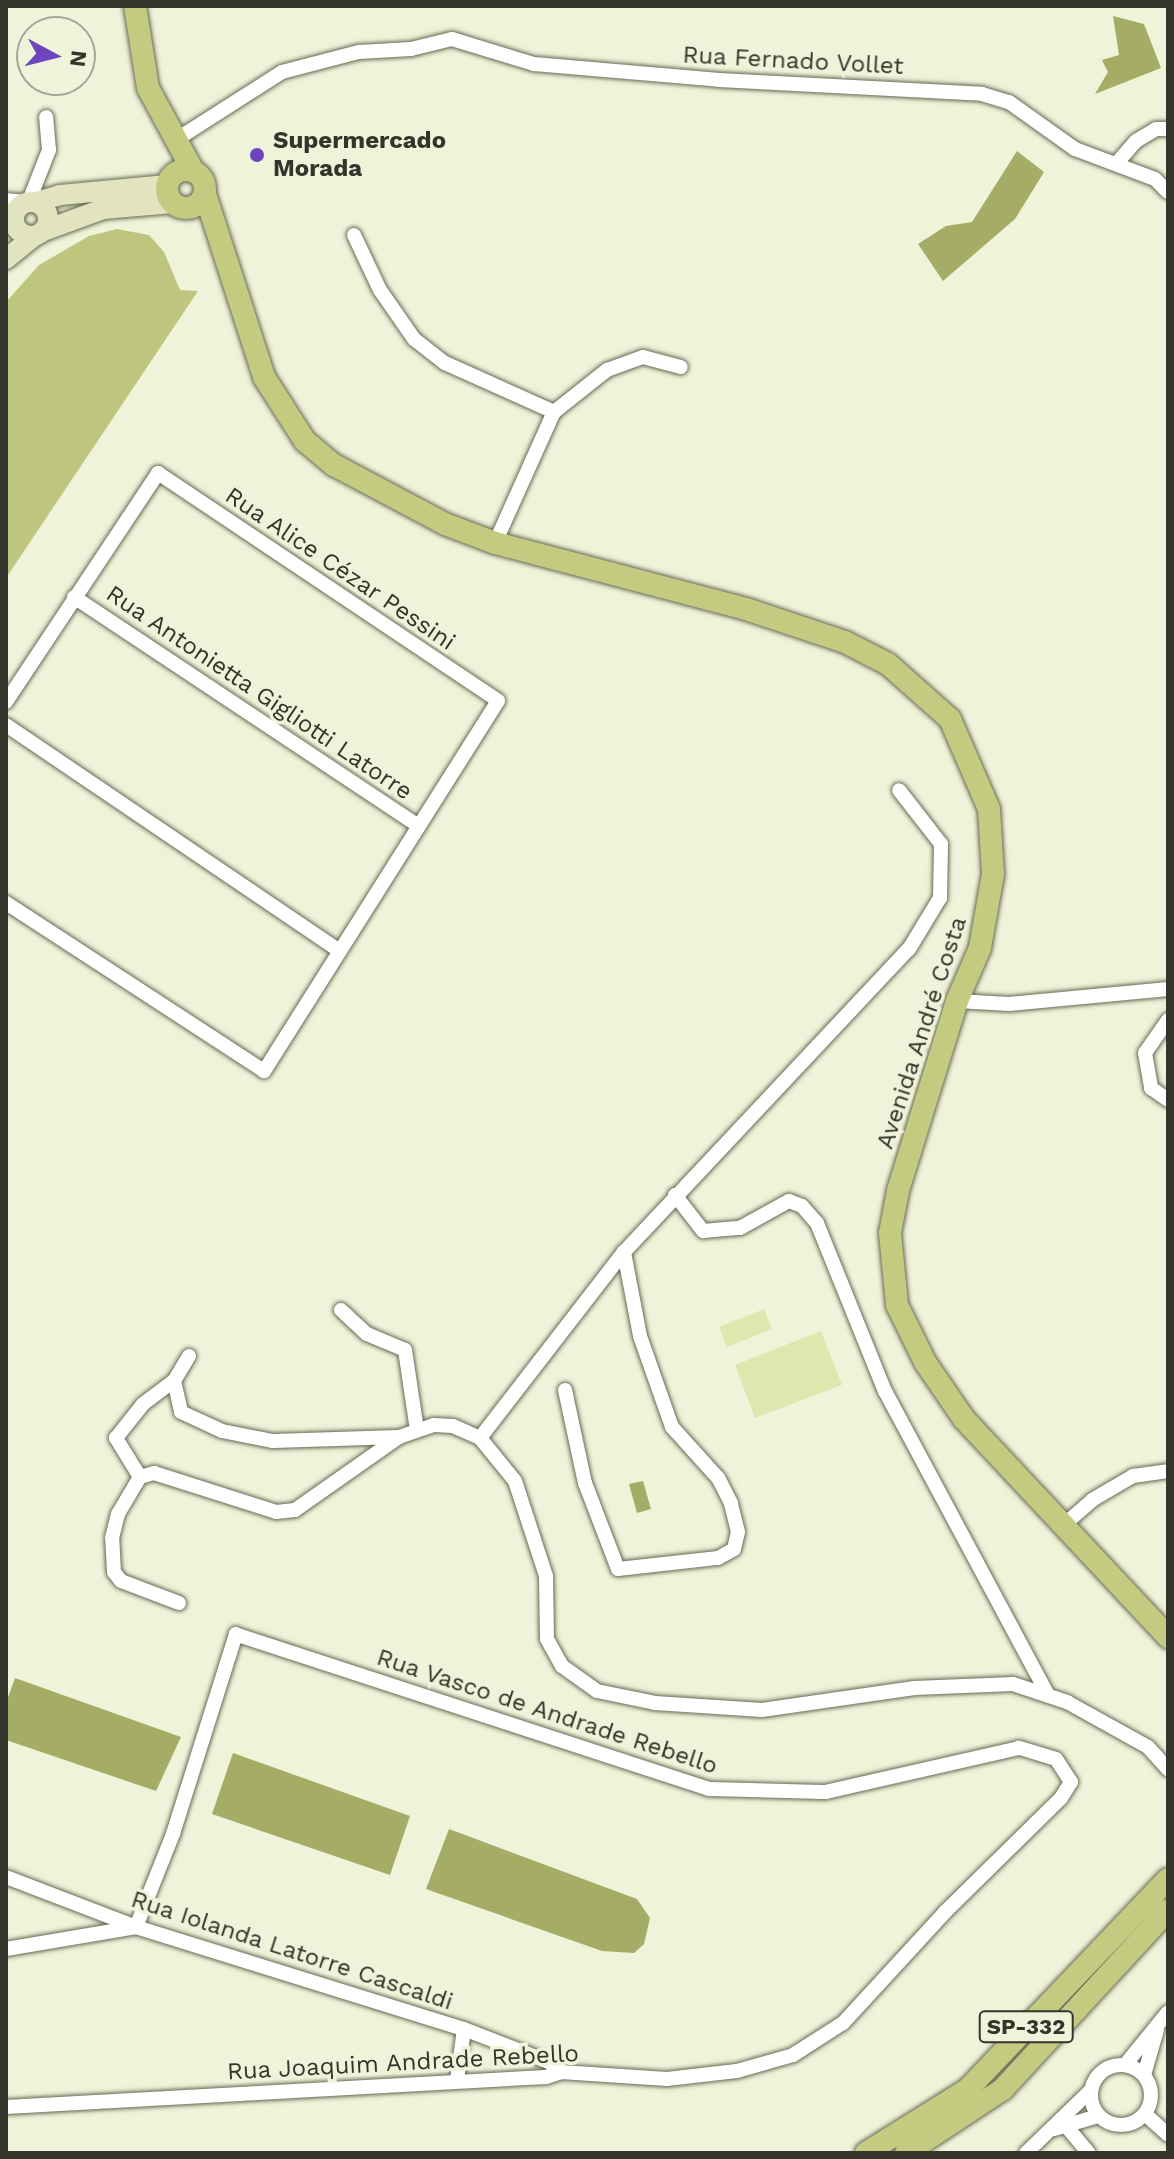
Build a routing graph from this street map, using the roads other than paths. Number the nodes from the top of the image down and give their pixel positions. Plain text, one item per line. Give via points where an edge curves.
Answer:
1 (135, 6) edge
2 (46, 117) dead end
3 (1168, 129) edge
4 (175, 143) junction
5 (1116, 164) junction
6 (177, 188) junction
7 (1168, 192) edge
8 (21, 217) edge
9 (218, 230) junction
10 (354, 235) dead end
11 (6, 259) edge
12 (681, 367) dead end
13 (554, 412) junction
14 (495, 543) junction
15 (74, 597) junction
16 (6, 702) edge
17 (6, 725) edge
18 (899, 790) dead end
19 (419, 826) junction
20 (6, 903) edge
21 (340, 951) junction
22 (1168, 989) edge
23 (957, 1001) junction
24 (1168, 1020) edge
25 (1168, 1100) edge
26 (675, 1195) junction
27 (624, 1252) junction
28 (341, 1310) dead end
29 (189, 1356) dead end
30 (174, 1381) junction
31 (565, 1390) dead end
32 (417, 1430) junction
33 (399, 1437) junction
34 (480, 1438) junction
35 (1168, 1471) edge
36 (140, 1477) junction
37 (1066, 1523) junction
38 (179, 1603) dead end
39 (1168, 1637) edge
40 (1048, 1695) junction
41 (1168, 1769) edge
42 (1071, 1782) joint
43 (6, 1877) edge
44 (1168, 1879) edge
45 (1168, 1910) edge
46 (136, 1927) junction
47 (6, 1949) edge
48 (1164, 2016) edge
49 (464, 2029) junction
50 (1125, 2065) junction
51 (561, 2072) junction
52 (1144, 2075) junction
53 (457, 2080) junction
54 (1091, 2090) junction
55 (6, 2107) edge
56 (1145, 2114) junction
57 (1098, 2116) junction
58 (1060, 2128) junction
59 (1168, 2135) edge
60 (866, 2153) edge
61 (906, 2153) edge
62 (1026, 2153) edge
63 (1089, 2153) edge

1 - 4 main road via 148,88
2 - 8 street via 49,150
3 - 5 street via 1156,129 1136,141
4 - 5 street, Rua Fernado Vollet via 282,72 359,52 411,49 452,39 534,64 982,94 1009,102 1075,149
4 - 6 main road
5 - 7 street, Rua Fernado Vollet via 1155,179
6 - 8 main road via 103,209
6 - 8 main road via 60,195
6 - 9 main road
6 - 9 main road, Avenida André Costa via 197,205 205,194
8 - 11 main road
9 - 14 main road, Avenida André Costa via 264,377 305,441 334,465 385,493
10 - 13 street via 380,290 414,339 445,363
12 - 13 street via 643,357 607,370
13 - 14 street
14 - 23 main road, Avenida André Costa via 832,637 888,664 950,719 981,781 993,840 989,911
15 - 16 street
15 - 19 street, Rua Antonietta Gigliotti Latorre
15 - 19 street, Rua Alice Cézar Pessini via 158,473 498,701
17 - 21 street
18 - 26 street via 941,844 940,898 909,949
19 - 21 street
20 - 21 street via 264,1071
22 - 23 street via 1009,1004
23 - 37 main road, Avenida André Costa via 890,1233 897,1305 944,1393
24 - 25 street via 1145,1053 1151,1088
26 - 27 street
26 - 40 street via 703,1231 740,1228 789,1201 802,1206 817,1223 885,1391
27 - 31 street via 640,1336 672,1427 718,1478 731,1503 738,1532 734,1549 718,1558 618,1569 585,1483
27 - 34 street
28 - 32 street via 367,1334 405,1350
29 - 30 street
30 - 33 street via 184,1416 222,1431 273,1441
30 - 36 street via 143,1404 116,1438
32 - 33 street
32 - 34 street via 453,1426
33 - 36 street via 295,1510 276,1512 154,1473
34 - 40 street via 519,1494 546,1576 547,1639 562,1666 597,1691 655,1703 762,1710 914,1688 1013,1684
35 - 37 street via 1133,1476
36 - 38 street via 118,1514 112,1538 114,1572 121,1581
37 - 39 main road, Avenida André Costa
40 - 41 street via 1148,1747
42 - 46 street, Rua Vasco de Andrade Rebello via 1056,1759 1019,1748 825,1792 709,1789 236,1634 178,1820
42 - 51 street, Rua Joaquim Andrade Rebello via 843,2023 793,2055 737,2071 667,2079
43 - 46 street, Rua Iolanda Latorre Cascaldi
44 - 60 main road, SP-332 via 967,2090
45 - 61 main road, SP-332 via 1003,2089
46 - 47 street
46 - 49 street, Rua Iolanda Latorre Cascaldi
48 - 50 street
48 - 52 street
49 - 51 street, Rua Iolanda Latorre Cascaldi via 549,2062
49 - 53 street
50 - 52 street
50 - 54 street via 1101,2072
51 - 53 street, Rua Joaquim Andrade Rebello
52 - 56 street via 1151,2094
53 - 55 street, Rua Joaquim Andrade Rebello
54 - 57 street
54 - 58 street
56 - 57 street via 1122,2126
56 - 59 street
57 - 58 street
58 - 62 street
58 - 63 street

